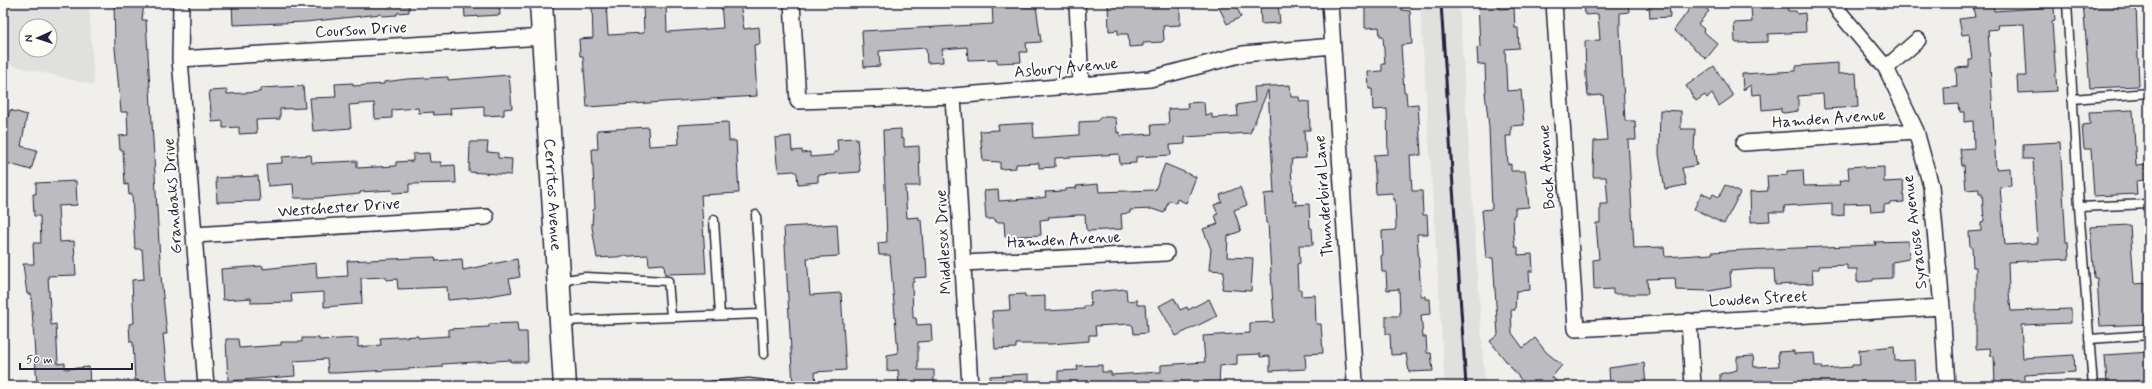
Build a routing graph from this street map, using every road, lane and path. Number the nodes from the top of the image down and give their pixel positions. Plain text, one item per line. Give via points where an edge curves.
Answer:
1 (181, 3) edge
2 (541, 3) edge
3 (792, 3) edge
4 (1077, 3) edge
5 (1330, 3) edge
6 (1554, 3) edge
7 (1834, 3) edge
8 (2067, 3) edge
9 (543, 36) junction
10 (1918, 40) dead end
11 (1333, 46) junction
12 (180, 59) junction
13 (1886, 68) junction
14 (1081, 84) junction
15 (2149, 94) edge
16 (953, 96) junction
17 (2072, 99) junction
18 (1916, 131) junction
19 (1744, 143) dead end
20 (2149, 204) edge
21 (2079, 207) junction
22 (756, 215) dead end
23 (486, 217) dead end
24 (714, 220) dead end
25 (194, 235) junction
26 (1166, 253) dead end
27 (963, 263) junction
28 (559, 281) junction
29 (1942, 307) junction
30 (762, 314) junction
31 (720, 315) junction
32 (671, 317) junction
33 (561, 321) junction
34 (1689, 321) junction
35 (1576, 329) joint
36 (2149, 335) edge
37 (2089, 339) junction
38 (764, 354) dead end
39 (206, 386) edge
40 (565, 386) edge
41 (712, 386) edge
42 (774, 386) edge
43 (970, 386) edge
44 (1353, 386) edge
45 (1693, 386) edge
46 (1947, 386) edge
47 (2093, 386) edge

1 - 12 street, Grandoaks Drive
2 - 9 main road, Cerritos Avenue
3 - 16 street, Asbury Avenue via 798,101
4 - 14 street
5 - 11 street, Thunderbird Lane
6 - 35 street, Bock Avenue
7 - 13 street, Syracuse Avenue
8 - 17 lane
9 - 12 street, Courson Drive
9 - 28 main road, Cerritos Avenue
10 - 13 street
11 - 14 street, Asbury Avenue via 1243,54 1150,79
11 - 44 street, Thunderbird Lane via 1355,381
12 - 25 street, Grandoaks Drive
13 - 18 street, Syracuse Avenue
14 - 16 street, Asbury Avenue
15 - 17 lane
16 - 27 street, Middlesex Drive
17 - 21 lane
18 - 19 street, Hamden Avenue
18 - 29 street, Syracuse Avenue via 1931,186
20 - 21 lane
21 - 37 lane
22 - 30 lane
23 - 25 street, Westchester Drive
24 - 31 lane
25 - 39 street, Grandoaks Drive
26 - 27 street, Hamden Avenue
27 - 43 street, Middlesex Drive
28 - 32 lane via 585,277 668,280
28 - 33 main road, Cerritos Avenue
29 - 34 street, Lowden Street
29 - 46 street, Syracuse Avenue
30 - 31 lane
30 - 38 lane
31 - 32 lane
32 - 33 lane
33 - 40 main road, Cerritos Avenue
34 - 35 street, Lowden Street
34 - 45 street
36 - 37 lane
37 - 47 lane
41 - 42 lane via 749,383

